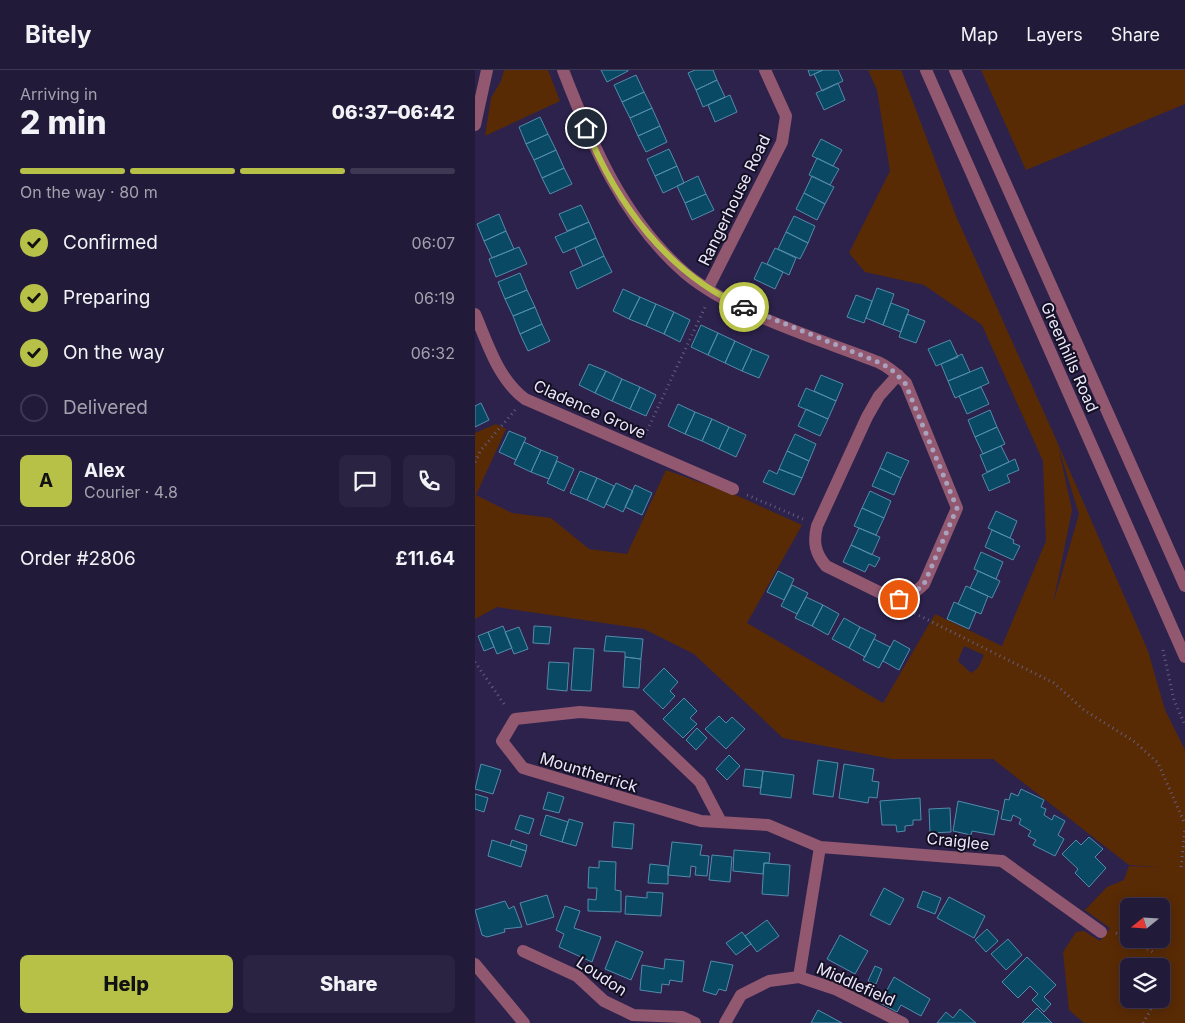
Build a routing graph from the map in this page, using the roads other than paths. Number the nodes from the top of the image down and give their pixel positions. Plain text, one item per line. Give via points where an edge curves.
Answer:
1 (487, 70) edge
2 (563, 70) edge
3 (765, 70) edge
4 (926, 70) edge
5 (955, 70) edge
6 (475, 125) edge
7 (710, 290) junction
8 (475, 314) edge
9 (898, 375) junction
10 (733, 489) road end
11 (1185, 586) edge
12 (1185, 657) edge
13 (721, 822) junction
14 (820, 847) junction
15 (1101, 932) road end
16 (523, 951) dead end
17 (475, 964) edge
18 (799, 977) junction
19 (524, 1023) edge
20 (695, 1023) edge
21 (725, 1023) edge
22 (903, 1023) edge

1 - 6 street
2 - 7 street via 592,142 633,215 686,273
3 - 7 street, Rangerhouse Road via 786,116 782,142
4 - 12 street, Greenhills Road
5 - 11 street, Greenhills Road
7 - 9 street via 781,324 878,362
8 - 10 street, Cladence Grove via 501,371 525,399
9 - 9 street via 911,393 957,508 924,584 906,598 891,598 826,566 814,538 867,417 879,396
13 - 13 street, Mountherrick via 701,821 523,768 502,741 515,719 580,712 631,716 700,782
13 - 14 street, Mountherrick via 767,825
14 - 15 street, Craiglee via 1002,862
14 - 18 street
16 - 20 street, Loudon via 577,976 604,1001 633,1015 682,1017
17 - 19 street
18 - 21 street, Middlefield via 769,981 741,995
18 - 22 street, Middlefield via 835,990

